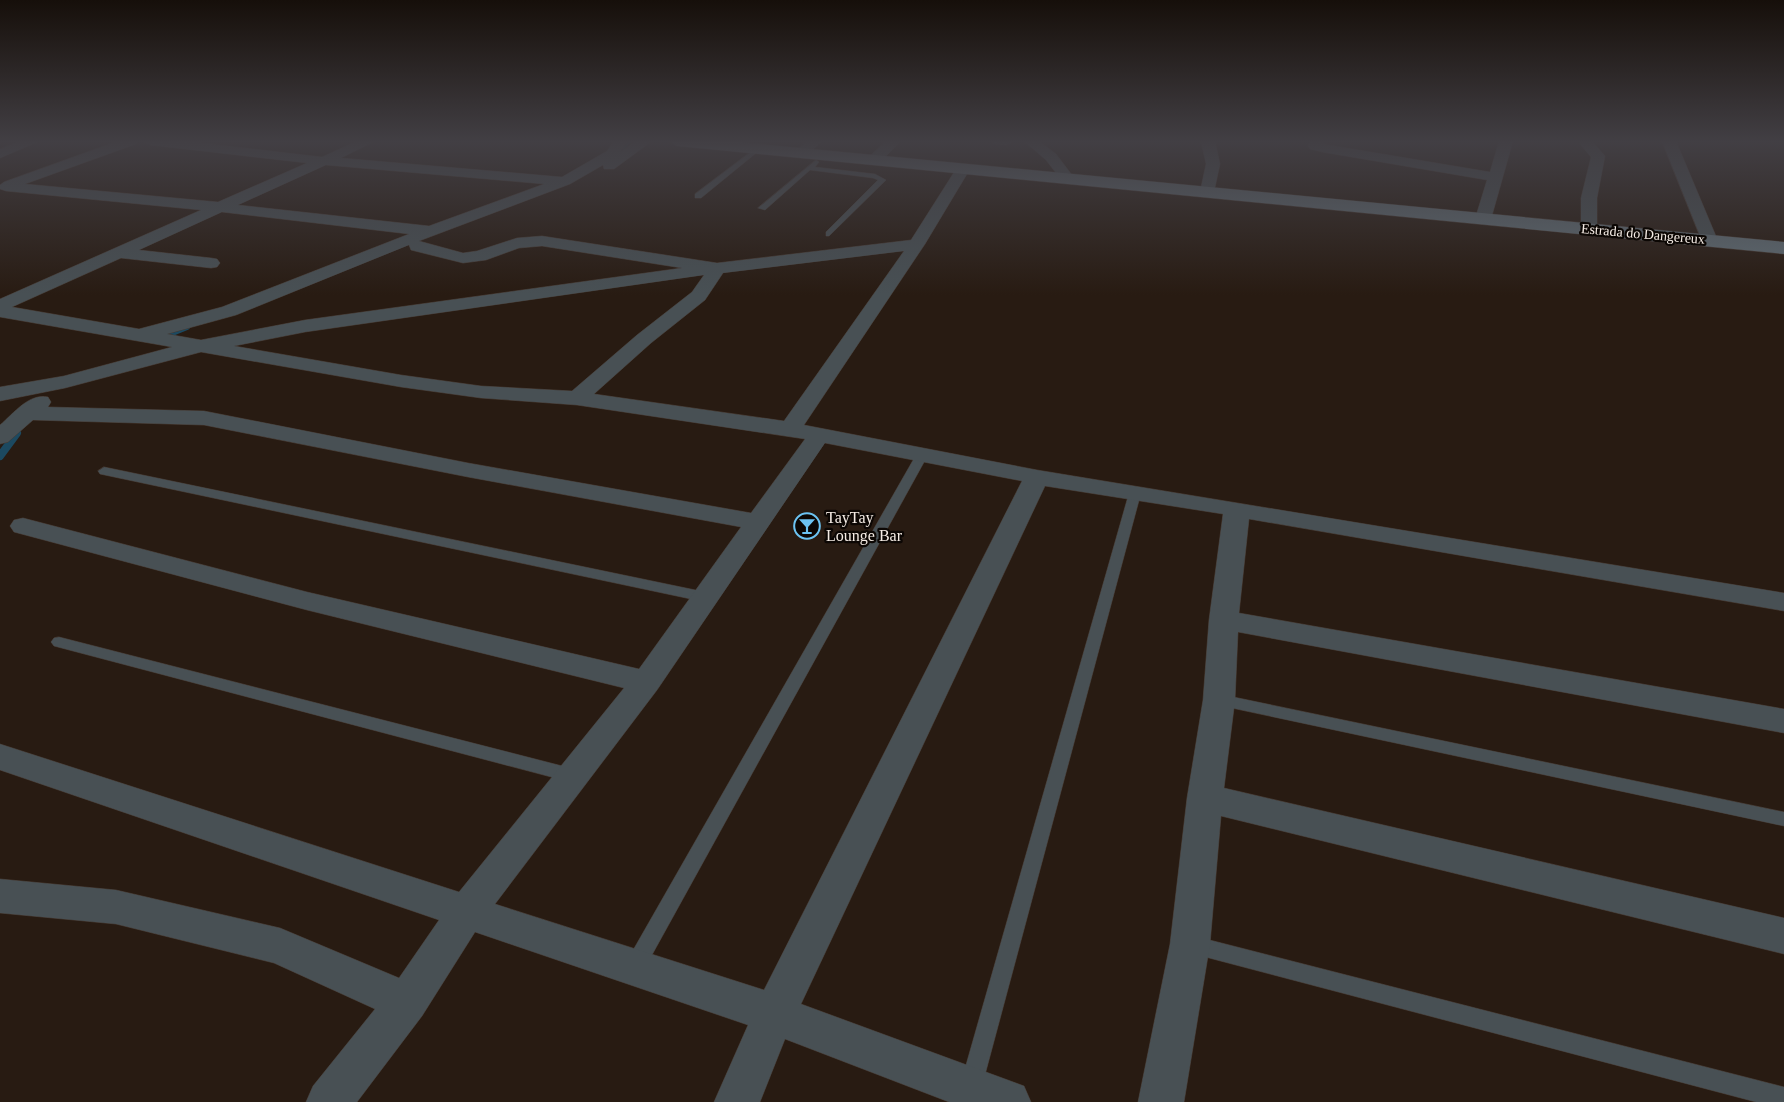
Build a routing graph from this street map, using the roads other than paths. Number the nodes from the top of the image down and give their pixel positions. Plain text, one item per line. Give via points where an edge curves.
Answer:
1 (81, 192) edge
2 (251, 192) edge
3 (535, 192) edge
4 (555, 192) edge
5 (703, 192) edge
6 (776, 192) edge
7 (870, 192) edge
8 (949, 192) edge
9 (1211, 192) edge
10 (1491, 192) edge
11 (1589, 192) edge
12 (1690, 192) edge
13 (698, 196) dead end
14 (218, 207) junction
15 (762, 208) dead end
16 (1483, 219) junction
17 (1589, 229) junction
18 (432, 232) junction
19 (829, 234) dead end
20 (1710, 241) junction
21 (917, 244) junction
22 (417, 246) junction
23 (1784, 248) edge
24 (119, 252) junction
25 (211, 263) dead end
26 (717, 268) junction
27 (0, 306) edge
28 (0, 311) edge
29 (138, 336) junction
30 (190, 346) junction
31 (64, 382) junction
32 (0, 394) edge
33 (577, 398) junction
34 (27, 413) junction
35 (804, 432) junction
36 (0, 437) edge
37 (922, 455) junction
38 (104, 471) dead end
39 (1036, 477) junction
40 (1135, 493) junction
41 (1237, 509) junction
42 (759, 522) junction
43 (24, 526) dead end
44 (705, 597) junction
45 (1784, 602) edge
46 (1224, 620) junction
47 (59, 642) dead end
48 (646, 682) junction
49 (1219, 700) junction
50 (1784, 721) edge
51 (0, 757) edge
52 (574, 776) junction
53 (1205, 798) junction
54 (1784, 819) edge
55 (0, 896) edge
56 (467, 911) junction
57 (1784, 936) edge
58 (1190, 944) junction
59 (634, 967) junction
60 (407, 1002) junction
61 (774, 1014) junction
62 (971, 1088) junction
63 (1784, 1098) edge
64 (329, 1102) edge
65 (736, 1102) edge
66 (1008, 1102) edge
67 (1161, 1102) edge

1 - 14 street
2 - 14 street
3 - 18 street
4 - 22 street
5 - 13 lane
6 - 15 lane
7 - 19 lane
8 - 21 street
9 - 16 main road, Estrada do Dangereux
10 - 16 street
11 - 17 street
12 - 20 street
14 - 18 street
14 - 24 street
16 - 17 main road, Estrada do Dangereux
17 - 20 main road, Estrada do Dangereux
18 - 29 street via 229,311
20 - 23 main road, Estrada do Dangereux
21 - 26 street
21 - 35 street
22 - 26 street via 463,258 517,243 542,241
22 - 30 street via 218,327
24 - 25 street
24 - 27 street
26 - 30 street
26 - 33 street via 699,296
28 - 29 street
29 - 30 street
30 - 31 street
30 - 33 street via 481,392
31 - 32 street
31 - 34 street
33 - 35 street
34 - 36 street
34 - 42 street via 204,418
35 - 37 street
35 - 42 street
37 - 39 street
37 - 59 lane
38 - 44 lane
39 - 40 street
39 - 61 street
40 - 41 street
40 - 62 lane
41 - 45 street
41 - 46 street
42 - 44 street
43 - 48 street via 307,601
44 - 48 street
46 - 49 street
46 - 50 street
47 - 52 lane
48 - 52 street
49 - 53 street
49 - 54 lane
51 - 56 street
52 - 56 street
53 - 57 street
53 - 58 street
55 - 60 street via 116,907 280,945
56 - 59 street
56 - 60 street
58 - 63 lane
58 - 67 street
59 - 61 street
60 - 64 street
61 - 62 street
61 - 65 street
62 - 66 street

